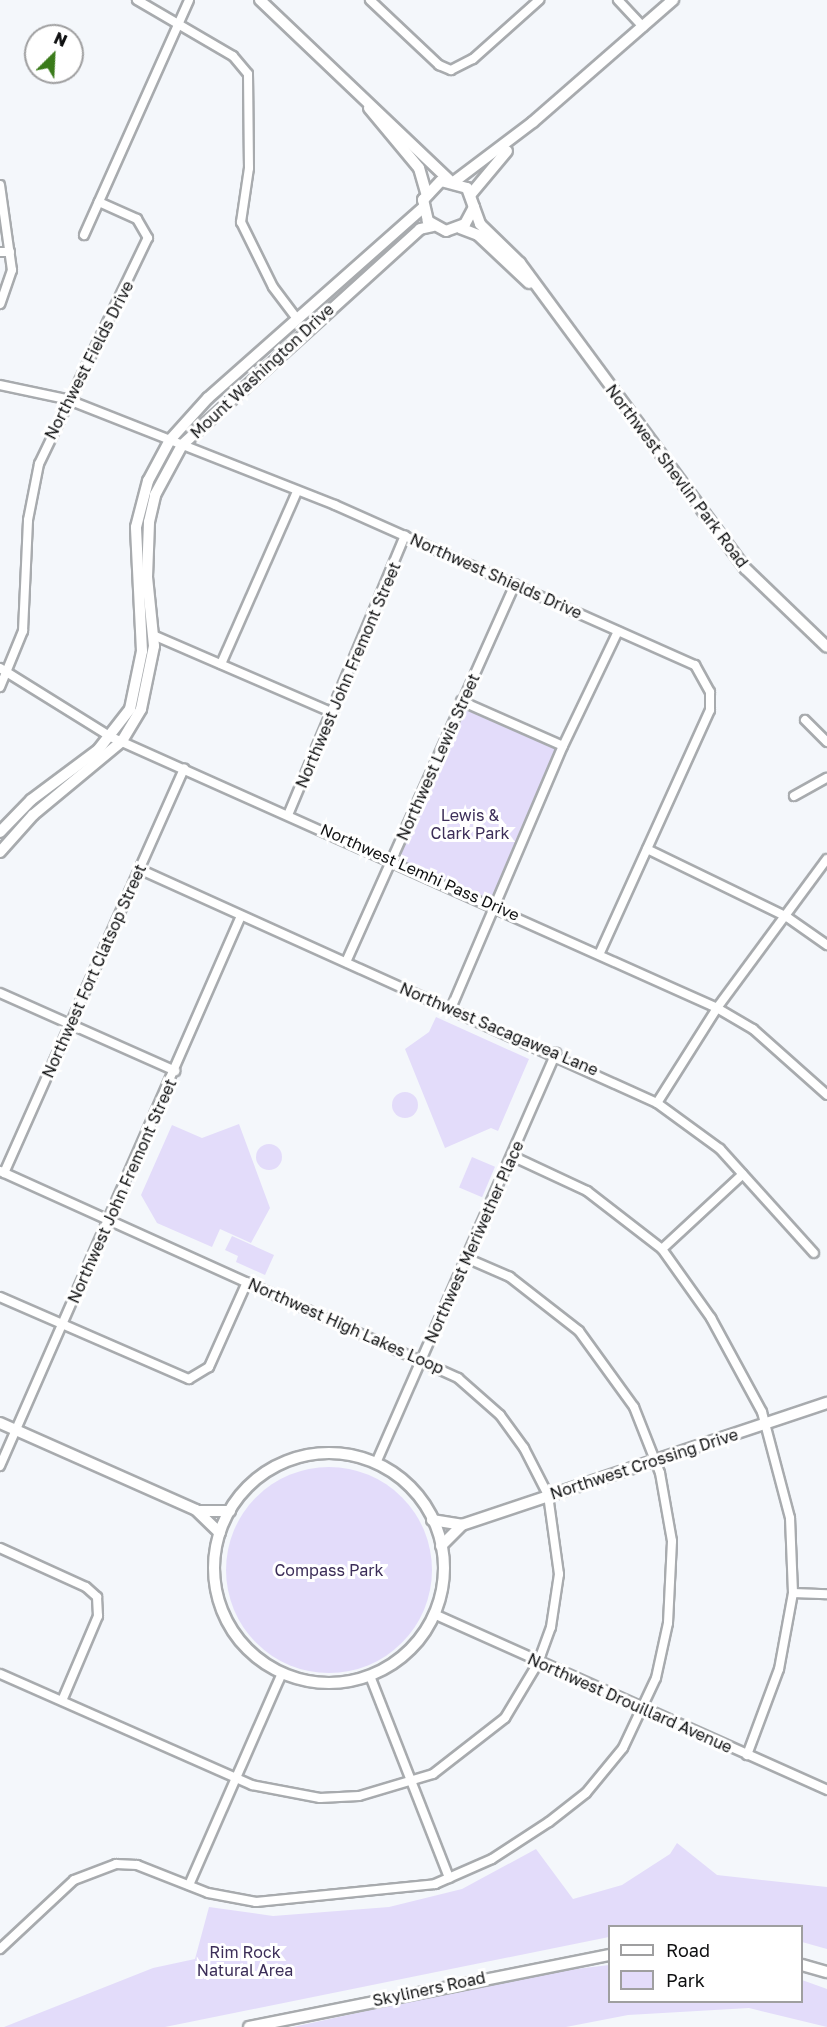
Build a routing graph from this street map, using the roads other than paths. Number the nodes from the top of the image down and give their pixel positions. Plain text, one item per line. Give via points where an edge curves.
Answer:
1 (138, 0) edge
2 (189, 0) edge
3 (260, 0) edge
4 (370, 0) edge
5 (539, 0) edge
6 (618, 0) edge
7 (673, 0) edge
8 (178, 24) junction
9 (643, 27) junction
10 (362, 98) junction
11 (533, 122) junction
12 (452, 180) junction
13 (0, 185) edge
14 (426, 193) junction
15 (471, 194) junction
16 (99, 202) junction
17 (474, 207) junction
18 (423, 208) junction
19 (433, 226) junction
20 (460, 228) junction
21 (84, 235) dead end
22 (0, 252) edge
23 (10, 252) junction
24 (541, 294) junction
25 (0, 304) edge
26 (297, 319) junction
27 (0, 385) edge
28 (66, 399) junction
29 (170, 440) junction
30 (182, 445) junction
31 (296, 494) junction
32 (405, 535) junction
33 (515, 584) junction
34 (618, 631) junction
35 (153, 634) junction
36 (827, 647) edge
37 (221, 664) junction
38 (0, 668) edge
39 (8, 672) junction
40 (0, 687) edge
41 (462, 701) junction
42 (333, 713) junction
43 (805, 720) dead end
44 (111, 737) junction
45 (123, 741) junction
46 (827, 742) edge
47 (563, 746) junction
48 (184, 768) junction
49 (827, 778) edge
50 (794, 796) dead end
51 (288, 814) junction
52 (0, 832) edge
53 (647, 849) junction
54 (0, 852) edge
55 (392, 859) junction
56 (827, 859) edge
57 (139, 869) junction
58 (498, 907) junction
59 (242, 916) junction
60 (787, 917) junction
61 (827, 945) edge
62 (600, 952) junction
63 (346, 962) junction
64 (0, 993) edge
65 (452, 1006) junction
66 (717, 1008) junction
67 (70, 1025) junction
68 (556, 1053) junction
69 (175, 1071) junction
70 (827, 1095) edge
71 (657, 1102) junction
72 (512, 1156) junction
73 (2, 1172) edge
74 (743, 1174) junction
75 (109, 1219) junction
76 (662, 1249) junction
77 (814, 1253) dead end
78 (466, 1258) junction
79 (247, 1282) junction
80 (0, 1297) edge
81 (62, 1325) junction
82 (422, 1359) junction
83 (827, 1403) edge
84 (0, 1423) edge
85 (766, 1424) junction
86 (16, 1430) junction
87 (656, 1460) junction
88 (376, 1463) junction
89 (0, 1466) edge
90 (548, 1496) junction
91 (196, 1510) junction
92 (230, 1511) junction
93 (432, 1520) junction
94 (462, 1525) junction
95 (220, 1533) junction
96 (441, 1546) junction
97 (0, 1548) edge
98 (792, 1593) junction
99 (827, 1594) edge
100 (434, 1614) junction
101 (538, 1663) junction
102 (282, 1673) junction
103 (0, 1674) edge
104 (370, 1676) junction
105 (62, 1701) junction
106 (644, 1708) junction
107 (747, 1755) junction
108 (235, 1779) junction
109 (411, 1784) junction
110 (827, 1790) edge
111 (449, 1878) junction
112 (189, 1885) junction
113 (0, 1949) edge
114 (608, 1955) edge
115 (803, 1966) edge
116 (827, 1972) edge
117 (249, 2027) edge

1 - 8 street
2 - 8 street
3 - 10 main road
4 - 5 street via 439,66 451,70 473,59
6 - 9 street
7 - 9 main road
8 - 16 street
8 - 26 street via 233,56 252,84 242,222 273,286
9 - 11 main road
10 - 12 main road
10 - 14 main road via 419,168
11 - 12 main road
11 - 15 main road via 481,176
12 - 14 main road
12 - 15 main road
13 - 23 street
14 - 18 main road
15 - 17 main road
16 - 21 street
16 - 28 street, Northwest Fields Drive via 137,219 148,238 120,301
17 - 20 main road
17 - 24 main road, Northwest Shevlin Park Road via 480,224 520,263
18 - 19 main road
18 - 26 main road, Mount Washington Drive
19 - 20 main road
19 - 30 main road, Mount Washington Drive via 420,229
20 - 24 main road, Northwest Shevlin Park Road via 478,235
22 - 23 street
23 - 25 street via 12,270
24 - 36 main road, Northwest Shevlin Park Road via 746,569
26 - 29 main road, Mount Washington Drive via 188,416
27 - 28 street, Northwest Shields Drive
28 - 29 street, Northwest Shields Drive
28 - 39 street, Northwest Fields Drive via 34,479 23,631
29 - 30 street, Northwest Shields Drive
29 - 44 main road, Mount Washington Drive via 141,501 134,552 141,671 130,709
30 - 31 street, Northwest Shields Drive
30 - 35 main road, Mount Washington Drive via 155,495 149,522
31 - 32 street, Northwest Shields Drive
31 - 37 street
32 - 33 street, Northwest Shields Drive
32 - 42 street, Northwest John Fremont Street
33 - 34 street, Northwest Shields Drive
33 - 41 street, Northwest Lewis Street
34 - 47 street
34 - 53 street, Northwest Shields Drive via 695,665 710,692 710,710
35 - 37 street
35 - 45 main road, Mount Washington Drive via 149,687
37 - 42 street
38 - 39 street, Northwest Lemhi Pass Drive
39 - 40 street, Northwest Fields Drive
39 - 44 street, Northwest Lemhi Pass Drive
41 - 47 street
41 - 55 street, Northwest Lewis Street
42 - 51 street, Northwest John Fremont Street
43 - 46 street
44 - 45 street, Northwest Lemhi Pass Drive
44 - 52 main road, Mount Washington Drive via 31,800
45 - 48 street, Northwest Lemhi Pass Drive
45 - 54 main road, Mount Washington Drive via 33,815
47 - 58 street
48 - 51 street, Northwest Lemhi Pass Drive
48 - 57 street, Northwest Fort Clatsop Street
49 - 50 street
51 - 55 street, Northwest Lemhi Pass Drive
53 - 60 street
53 - 62 street, Northwest Shields Drive
55 - 58 street, Northwest Lemhi Pass Drive
55 - 63 street, Northwest Lewis Street
56 - 60 street
57 - 59 street, Northwest Sacagawea Lane
57 - 67 street, Northwest Fort Clatsop Street
58 - 62 street, Northwest Lemhi Pass Drive
58 - 65 street
59 - 63 street, Northwest Sacagawea Lane
59 - 69 street, Northwest John Fremont Street
60 - 61 street
60 - 66 street
62 - 66 street, Northwest Lemhi Pass Drive
63 - 65 street, Northwest Sacagawea Lane
64 - 67 street
65 - 68 street, Northwest Sacagawea Lane
66 - 70 street, Northwest Lemhi Pass Drive via 753,1029
66 - 71 street
67 - 69 street
67 - 73 street, Northwest Fort Clatsop Street
68 - 71 street, Northwest Sacagawea Lane
68 - 72 street, Northwest Meriwether Place
69 - 75 street, Northwest John Fremont Street
71 - 74 street, Northwest Sacagawea Lane via 698,1131
72 - 76 street via 587,1191
72 - 78 street, Northwest Meriwether Place
73 - 75 street, Northwest High Lakes Loop
74 - 76 street
74 - 77 street, Northwest Sacagawea Lane
75 - 79 street, Northwest High Lakes Loop
75 - 81 street, Northwest John Fremont Street
76 - 85 street via 733,1353
78 - 82 street, Northwest Meriwether Place
78 - 87 street via 510,1277 579,1331 634,1407
79 - 81 street via 211,1363 197,1377 178,1377
79 - 82 street, Northwest High Lakes Loop
80 - 81 street
81 - 86 street, Northwest John Fremont Street
82 - 88 street, Northwest Meriwether Place
82 - 90 street, Northwest High Lakes Loop via 468,1386 500,1415
83 - 85 main road, Northwest Crossing Drive
84 - 86 main road
85 - 87 main road, Northwest Crossing Drive
85 - 98 street via 790,1518
86 - 89 street, Northwest John Fremont Street
86 - 91 main road
87 - 90 main road, Northwest Crossing Drive
87 - 106 street via 672,1541 672,1595 662,1653
88 - 92 main road via 338,1454 286,1461 250,1486
88 - 93 main road via 412,1489
90 - 94 main road, Northwest Crossing Drive
90 - 101 street, Northwest High Lakes Loop via 559,1574 551,1628
91 - 92 main road
91 - 95 main road
92 - 95 main road
93 - 94 main road, Northwest Crossing Drive
93 - 96 main road
94 - 96 main road, Northwest Crossing Drive
95 - 102 main road via 214,1577 223,1617 239,1642
96 - 100 main road via 443,1584
97 - 105 street via 89,1588 99,1600 98,1616
98 - 99 street
98 - 107 street via 778,1669
100 - 101 street, Northwest Drouillard Avenue
100 - 104 main road via 403,1655
101 - 106 street, Northwest Drouillard Avenue
101 - 109 street, Northwest High Lakes Loop via 517,1702 491,1732
102 - 104 main road via 330,1683
102 - 108 street
103 - 105 street, Northwest High Lakes Loop
104 - 109 street
105 - 108 street, Northwest High Lakes Loop
106 - 107 street, Northwest Drouillard Avenue
106 - 111 street via 623,1748 586,1793 518,1843
107 - 110 street, Northwest Drouillard Avenue
108 - 109 street, Northwest High Lakes Loop via 320,1798
108 - 112 street
109 - 111 street
111 - 112 street via 389,1893 276,1903 235,1900
112 - 113 street via 137,1865 98,1867 74,1880
114 - 117 main road, Skyliners Road
115 - 116 main road

